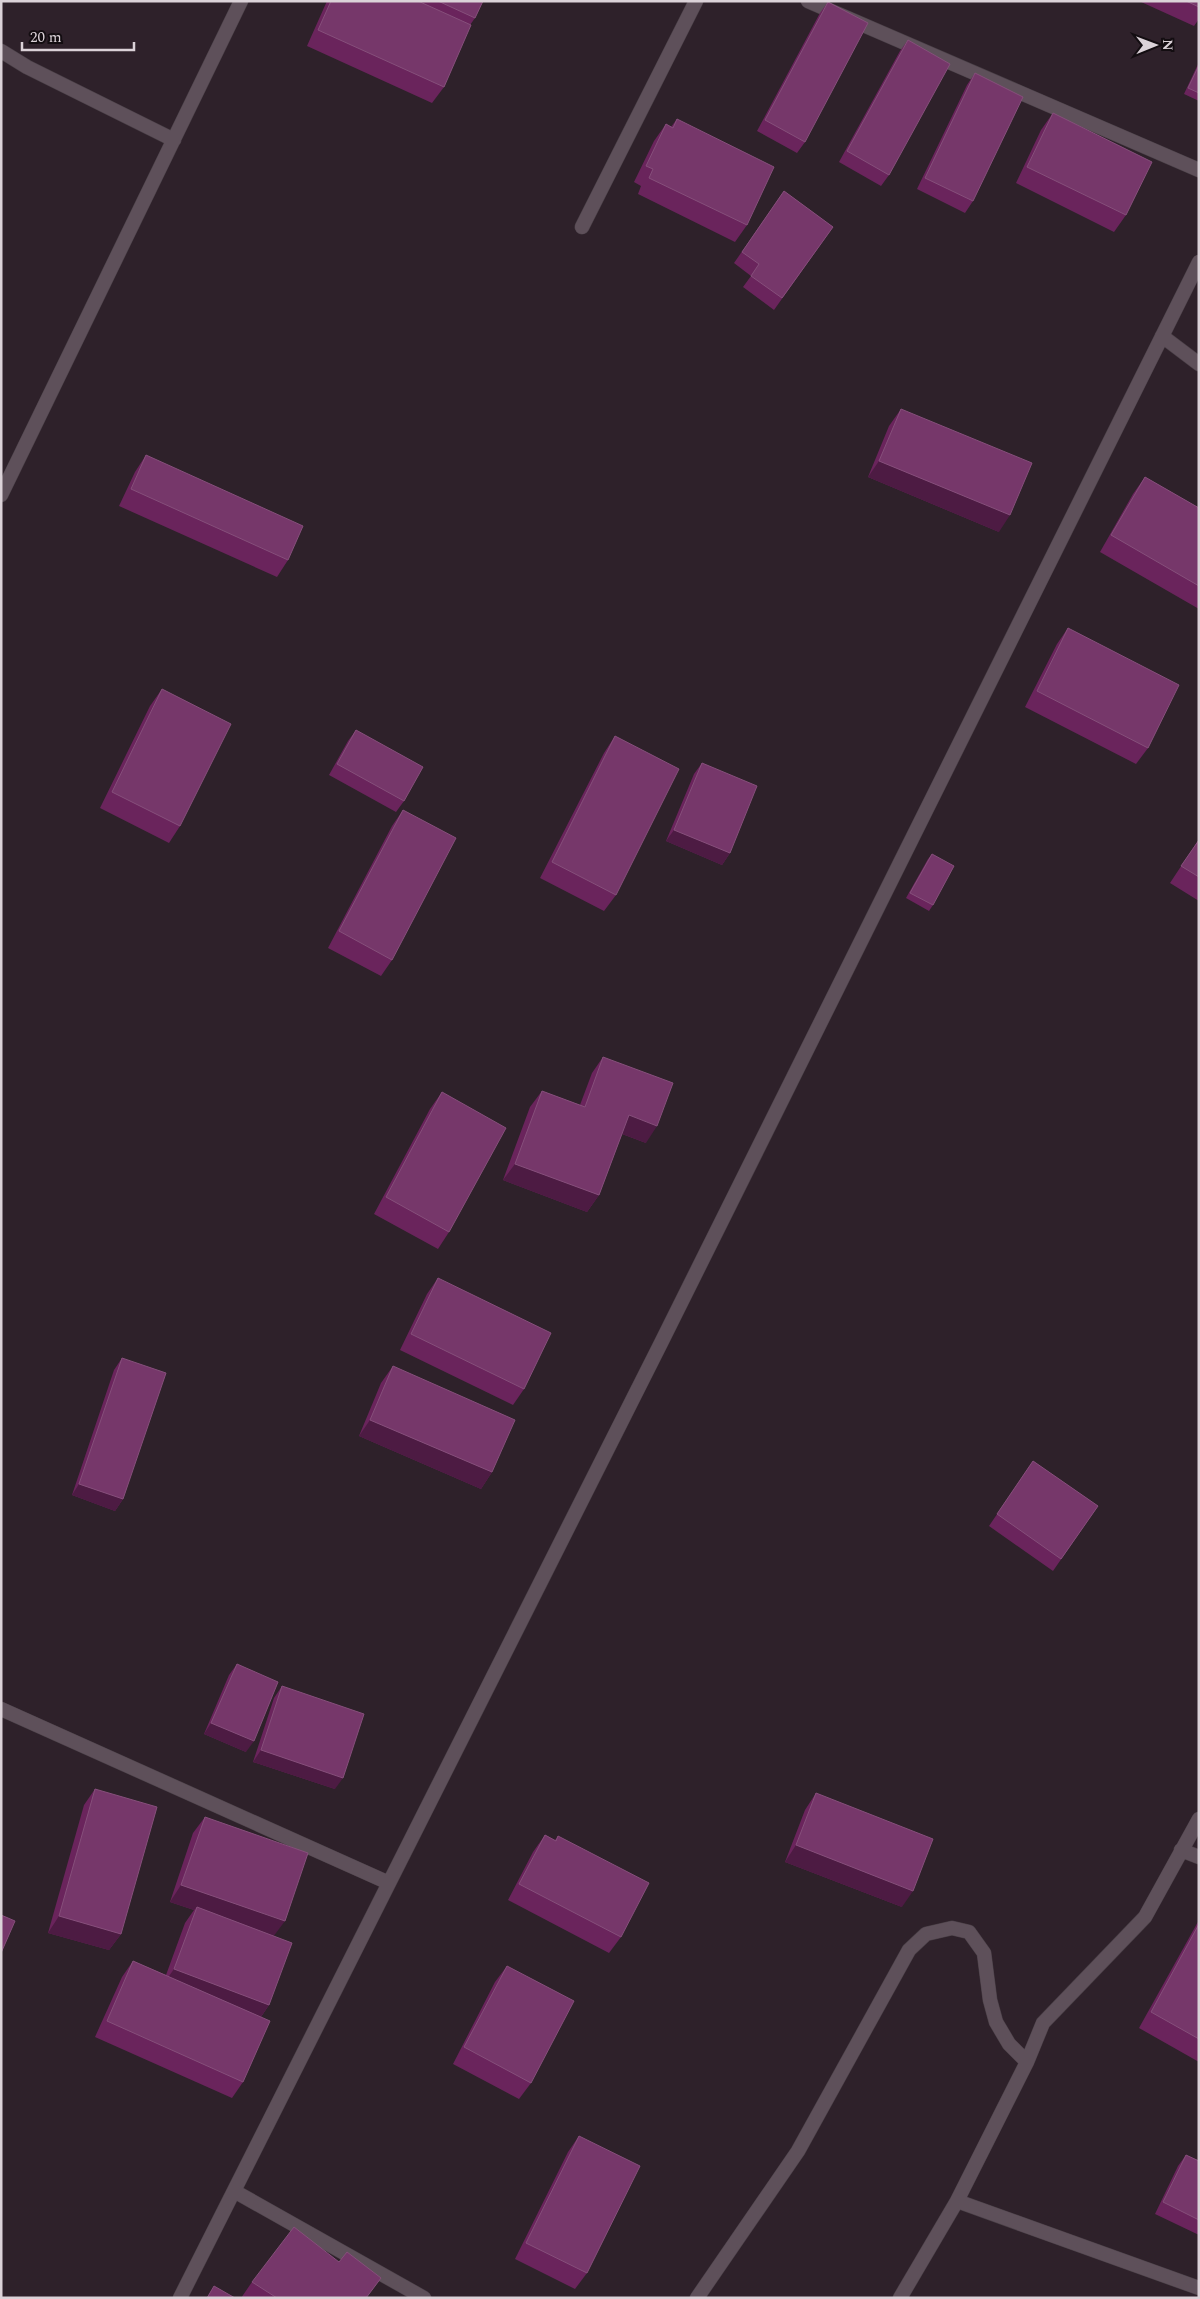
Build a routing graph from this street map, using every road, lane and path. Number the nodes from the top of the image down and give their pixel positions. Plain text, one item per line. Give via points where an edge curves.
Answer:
1 (242, 1) edge
2 (696, 1) edge
3 (808, 1) edge
4 (1, 51) edge
5 (174, 140) junction
6 (1199, 170) edge
7 (582, 227) dead end
8 (1199, 262) edge
9 (1162, 336) junction
10 (1199, 364) edge
11 (1, 495) edge
12 (1, 1709) edge
13 (1199, 1819) edge
14 (1181, 1850) junction
15 (1199, 1857) edge
16 (389, 1883) junction
17 (1027, 2062) junction
18 (234, 2191) junction
19 (956, 2201) junction
20 (1199, 2288) edge
21 (180, 2298) edge
22 (424, 2298) edge
23 (697, 2298) edge
24 (900, 2298) edge

1 - 5 street
2 - 7 street
3 - 6 street
4 - 5 street
5 - 11 street
8 - 9 street
9 - 10 street
9 - 16 street
12 - 16 street
13 - 14 street
14 - 15 street
14 - 17 street via 1145,1917 1043,2023
16 - 18 street
17 - 19 street
17 - 23 street via 1009,2044 996,2022 984,1952 969,1932 952,1928 926,1934 909,1950 798,2151
18 - 21 street
18 - 22 street
19 - 20 street
19 - 24 street

